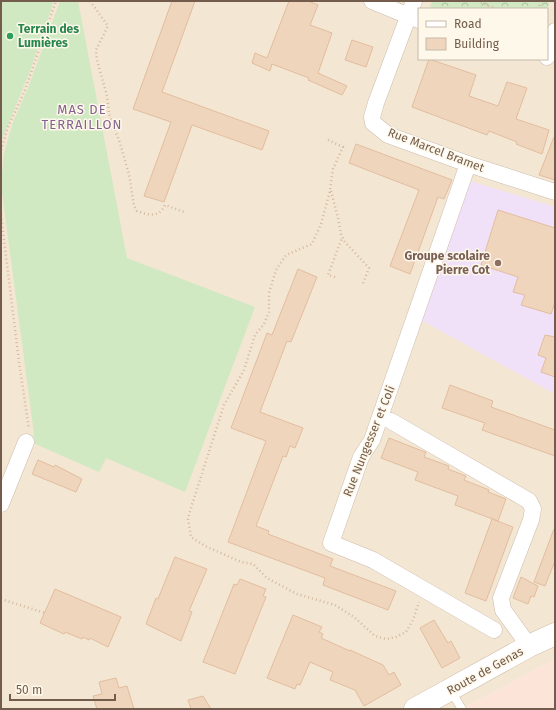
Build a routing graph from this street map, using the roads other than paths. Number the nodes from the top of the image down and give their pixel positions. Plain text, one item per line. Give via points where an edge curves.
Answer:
1 (372, 1) edge
2 (414, 1) edge
3 (414, 18) edge
4 (555, 31) edge
5 (548, 56) edge
6 (468, 164) junction
7 (555, 192) edge
8 (391, 421) dead end
9 (26, 442) road end
10 (1, 504) edge
11 (494, 630) dead end
12 (555, 634) edge
13 (529, 646) junction
14 (450, 690) junction
15 (416, 709) edge
16 (462, 709) edge

1 - 3 street
2 - 3 street, Rue Marcel Bramet
3 - 6 street, Rue Marcel Bramet via 376,103 373,123 388,135
4 - 5 street
6 - 7 street, Rue Marcel Bramet
6 - 11 street, Rue Nungesser et Coli via 372,440 361,457 331,543 373,560
8 - 13 street, Rue Nungesser et Coli via 529,501 533,509 531,520 501,598 503,610
9 - 10 street
12 - 13 main road, Route de Genas
13 - 14 main road, Route de Genas
14 - 15 main road, Route de Genas
14 - 16 lane

